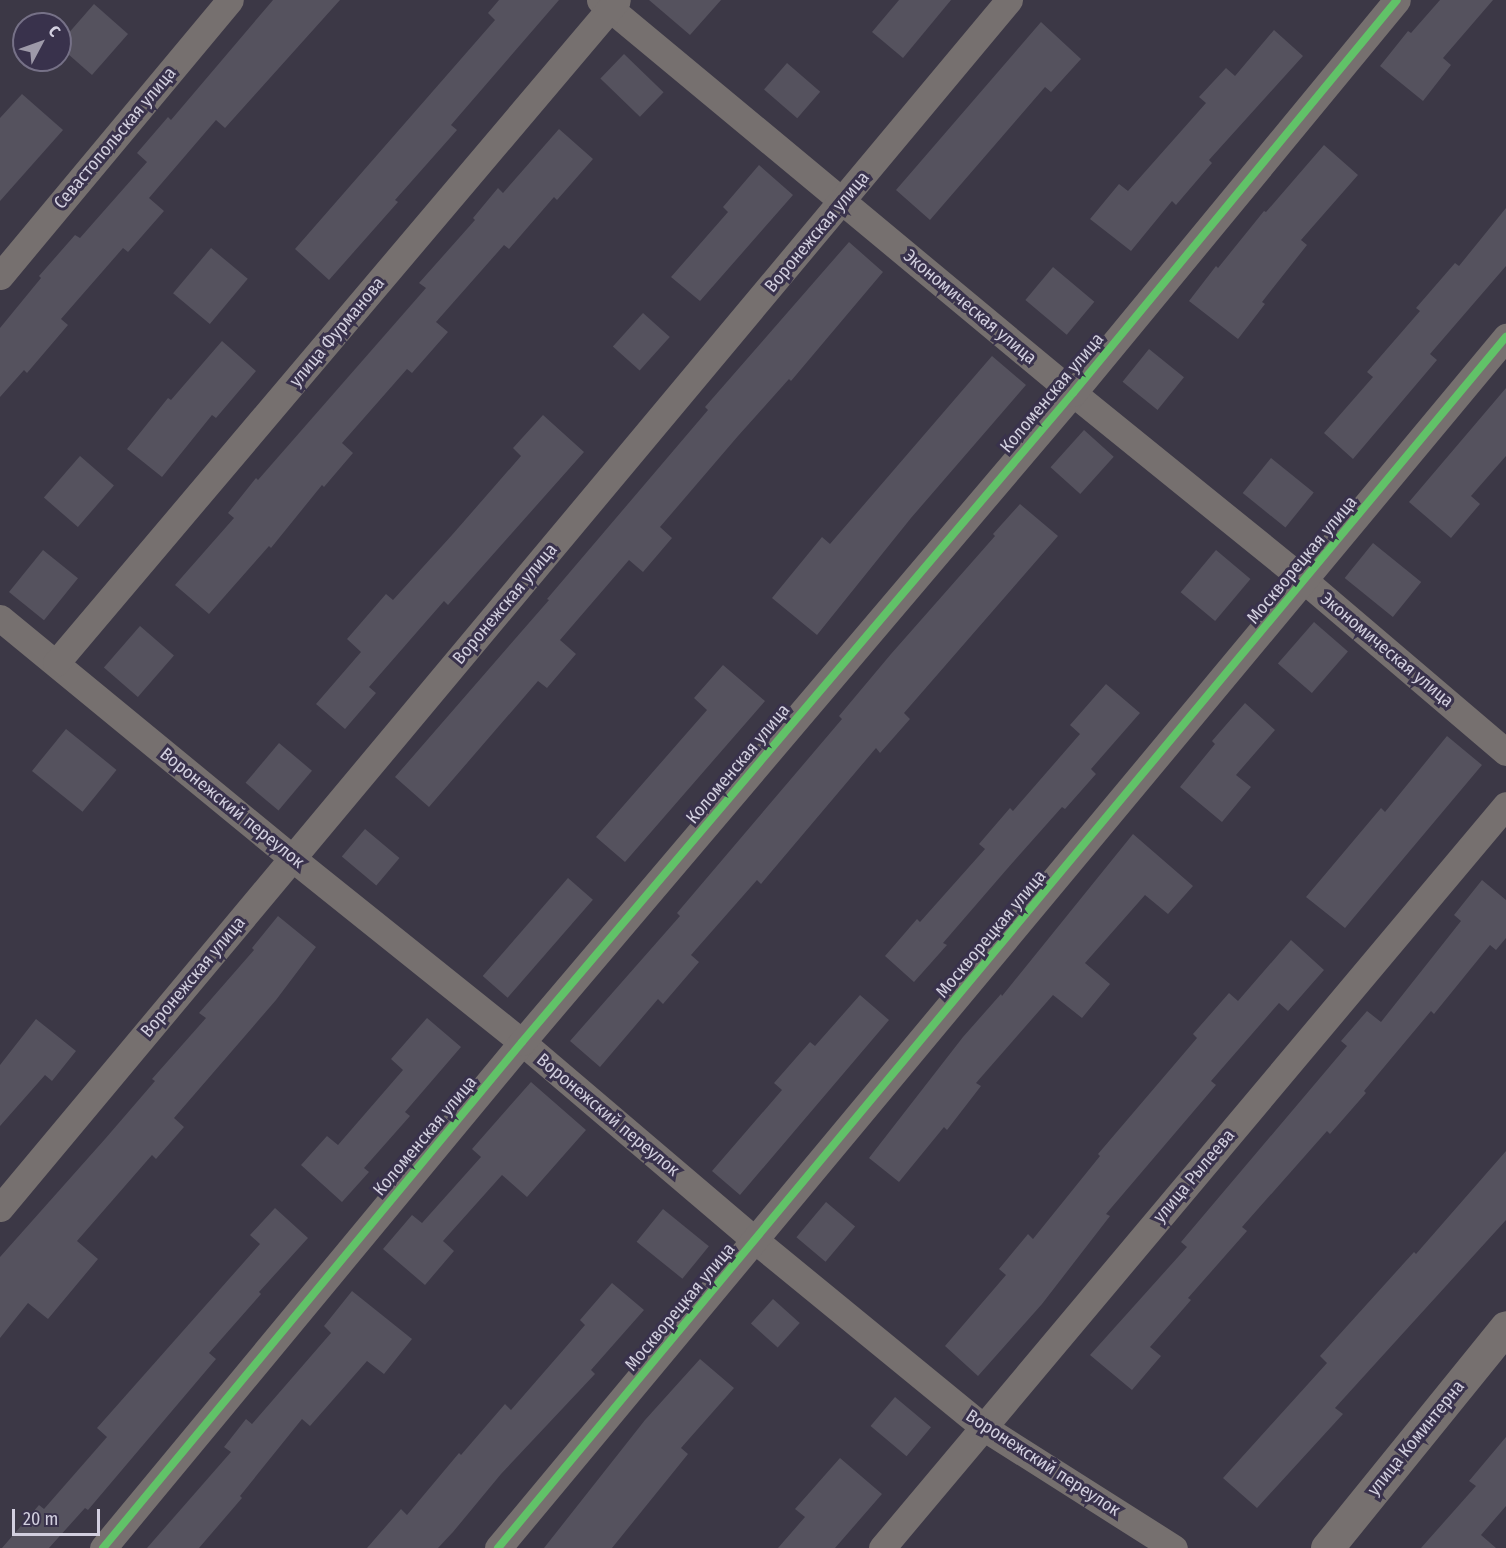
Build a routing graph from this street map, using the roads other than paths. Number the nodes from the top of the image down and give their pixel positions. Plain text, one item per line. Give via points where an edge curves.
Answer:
1 (230, 0) edge
2 (1009, 0) edge
3 (1397, 0) edge
4 (609, 3) edge
5 (843, 202) junction
6 (0, 276) edge
7 (1506, 338) edge
8 (1073, 393) junction
9 (1305, 581) junction
10 (0, 618) edge
11 (56, 663) junction
12 (1506, 752) edge
13 (1506, 805) edge
14 (292, 858) junction
15 (522, 1042) junction
16 (0, 1208) edge
17 (756, 1240) junction
18 (1506, 1327) edge
19 (983, 1427) junction
20 (103, 1548) edge
21 (498, 1548) edge
22 (882, 1548) edge
23 (1174, 1548) edge
24 (1327, 1548) edge

1 - 6 street, Севастопольская улица
2 - 5 street, Воронежская улица
3 - 8 street, Коломенская улица
4 - 5 street, Экономическая улица
4 - 11 street, улица Фурманова
5 - 8 street, Экономическая улица
5 - 14 street, Воронежская улица
7 - 9 street, Москворецкая улица
8 - 9 street, Экономическая улица
8 - 15 street, Коломенская улица
9 - 12 street, Экономическая улица
9 - 17 street, Москворецкая улица
10 - 11 street, Воронежский переулок
11 - 14 street, Воронежский переулок
13 - 19 street, улица Рылеева
14 - 15 street, Воронежский переулок
14 - 16 street, Воронежская улица
15 - 17 street, Воронежский переулок
15 - 20 street, Коломенская улица
17 - 19 street, Воронежский переулок
17 - 21 street, Москворецкая улица
18 - 24 street, улица Коминтерна
19 - 22 street, улица Рылеева
19 - 23 street, Воронежский переулок

